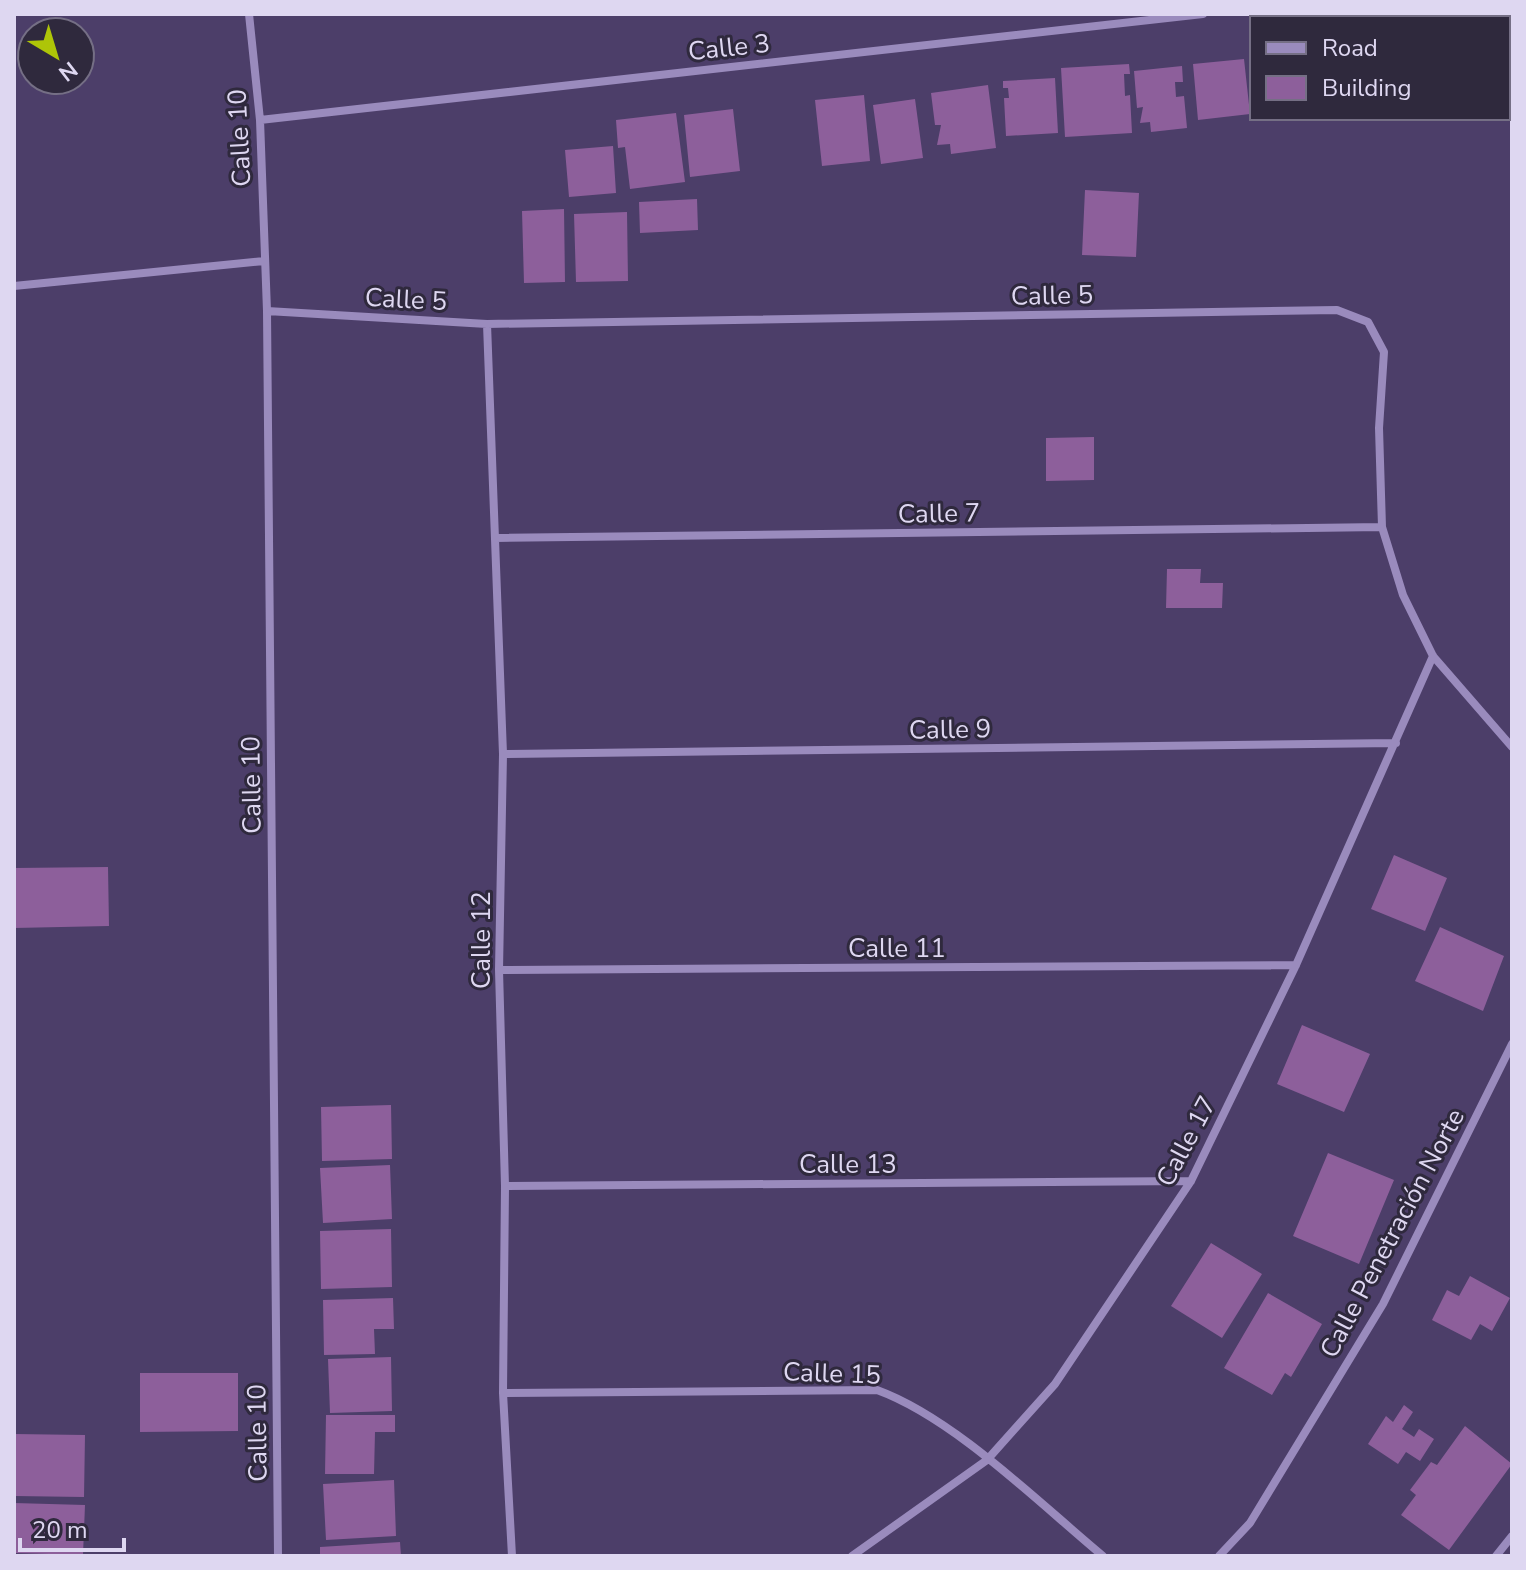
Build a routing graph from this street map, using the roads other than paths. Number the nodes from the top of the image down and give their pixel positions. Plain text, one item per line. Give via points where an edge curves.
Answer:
1 (249, 14) edge
2 (1203, 14) edge
3 (260, 120) junction
4 (264, 261) junction
5 (14, 286) edge
6 (267, 311) junction
7 (487, 324) junction
8 (1382, 527) junction
9 (496, 538) junction
10 (1433, 656) junction
11 (1396, 743) junction
12 (1512, 747) edge
13 (503, 754) junction
14 (1296, 965) junction
15 (499, 970) junction
16 (1512, 1044) edge
17 (1191, 1181) junction
18 (505, 1186) junction
19 (503, 1393) junction
20 (987, 1460) junction
21 (1512, 1536) edge
22 (278, 1556) edge
23 (512, 1556) edge
24 (852, 1556) edge
25 (1103, 1556) edge
26 (1219, 1556) edge
27 (1496, 1556) edge

1 - 3 street, Calle 10
2 - 3 street, Calle 3
3 - 4 street, Calle 10
4 - 5 street
4 - 6 street, Calle 10
6 - 7 street, Calle 5
6 - 22 street, Calle 10
7 - 8 street, Calle 5 via 1337,310 1368,322 1384,352 1379,428
7 - 9 street, Calle 12
8 - 9 street, Calle 7
8 - 10 street, Calle 5 via 1403,595
9 - 13 street, Calle 12
10 - 11 street, Calle 17
10 - 12 street, Calle 5
11 - 13 street, Calle 9
11 - 14 street, Calle 17
13 - 15 street, Calle 12
14 - 15 street, Calle 11
14 - 17 street, Calle 17
15 - 18 street, Calle 12
16 - 26 street, Calle Penetración Norte via 1383,1304 1250,1523
17 - 18 street, Calle 13
17 - 20 street, Calle 17 via 1055,1384
18 - 19 street, Calle 12
19 - 20 street, Calle 15 via 877,1390 908,1402
19 - 23 street, Calle 12
20 - 24 street, Calle 17
20 - 25 street, Calle 15
21 - 27 street

